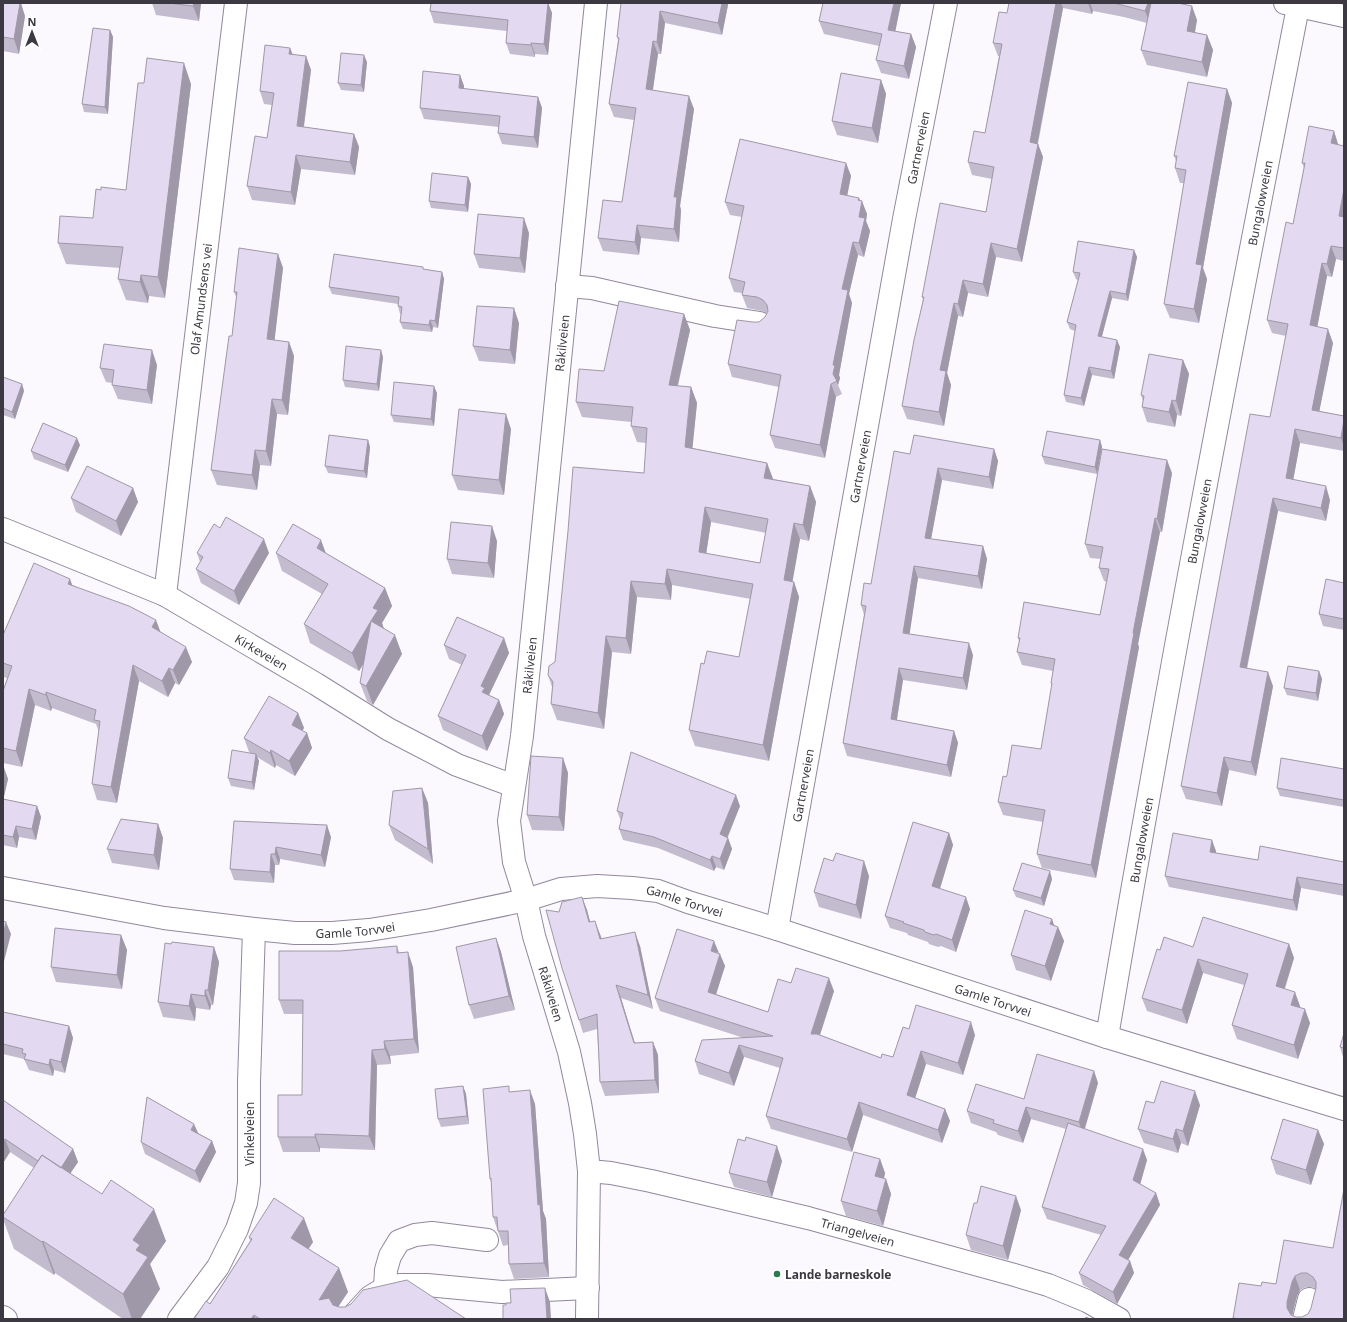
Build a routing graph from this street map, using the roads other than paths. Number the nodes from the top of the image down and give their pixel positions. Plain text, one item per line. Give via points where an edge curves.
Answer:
1 (236, 3) edge
2 (596, 3) edge
3 (946, 3) edge
4 (1291, 5) edge
5 (1344, 16) edge
6 (567, 286) junction
7 (760, 323) edge
8 (3, 529) edge
9 (165, 595) junction
10 (514, 786) junction
11 (3, 888) edge
12 (526, 900) junction
13 (254, 929) junction
14 (777, 929) junction
15 (1106, 1037) junction
16 (1344, 1109) edge
17 (589, 1171) junction
18 (487, 1240) dead end
19 (386, 1288) junction
20 (588, 1288) junction
21 (3, 1317) edge
22 (6, 1319) edge
23 (179, 1319) edge
24 (350, 1319) edge
25 (587, 1319) edge
26 (1119, 1319) edge

1 - 9 street, Olaf Amundsens vei
2 - 6 street, Råkilveien
3 - 14 street, Gartnerveien via 904,219
4 - 5 street
4 - 15 street, Bungalowveien
6 - 7 street via 592,288 715,316
6 - 10 street, Råkilveien via 522,736
8 - 9 street, Kirkeveien
9 - 10 street, Kirkeveien via 388,729 457,765
10 - 12 street, Råkilveien via 509,821 514,862
11 - 13 street, Gamle Torvvei via 164,918
12 - 13 street, Gamle Torvvei via 369,930 295,933
12 - 14 street, Gamle Torvvei via 561,889 597,886 658,891
12 - 17 street, Råkilveien via 580,1103
13 - 23 street, Vinkelveien via 249,1183 246,1203 237,1229 218,1267
14 - 15 street, Gamle Torvvei
15 - 16 street, Gamle Torvvei
17 - 20 street, Råkilveien
17 - 26 street, Triangelveien via 659,1183 808,1218 1011,1274 1080,1298
18 - 19 street via 432,1233 415,1235 399,1241 390,1256 386,1270
19 - 20 street via 427,1285 502,1292
19 - 24 street via 370,1297
20 - 25 street, Råkilveien
21 - 22 street

